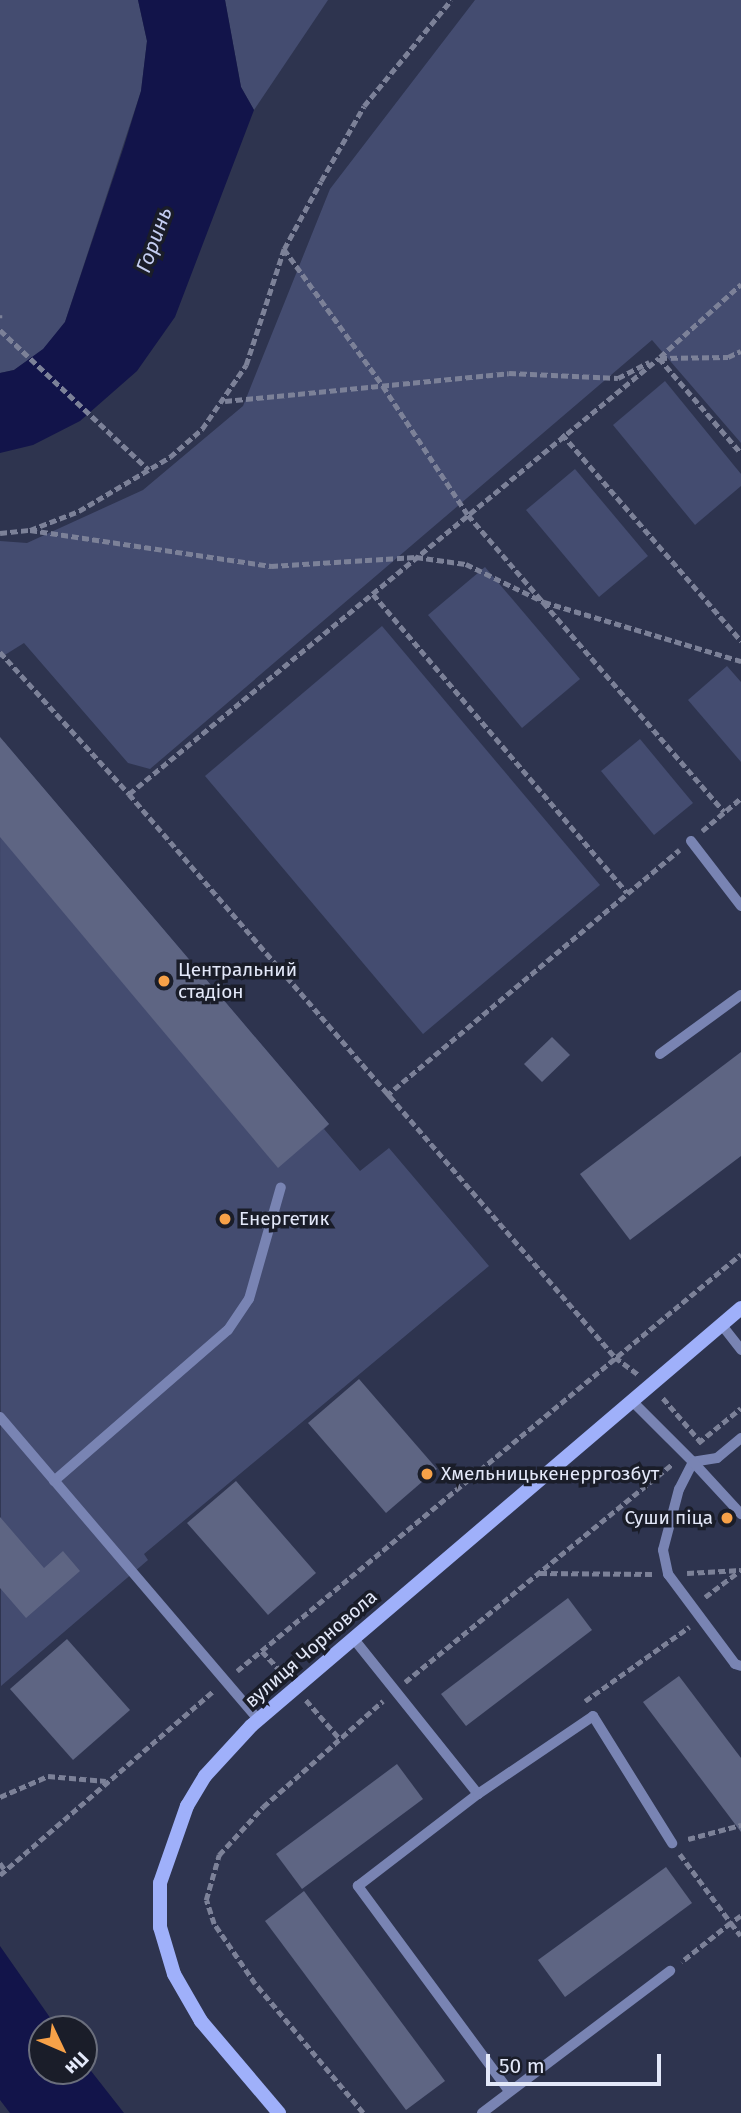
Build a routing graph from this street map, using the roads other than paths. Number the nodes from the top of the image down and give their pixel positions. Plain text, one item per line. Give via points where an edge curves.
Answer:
1 (691, 841) road end
2 (741, 906) edge
3 (741, 995) edge
4 (660, 1054) dead end
5 (281, 1187) dead end
6 (741, 1308) edge
7 (721, 1324) junction
8 (741, 1350) edge
9 (632, 1401) junction
10 (0, 1417) edge
11 (741, 1438) edge
12 (692, 1462) junction
13 (54, 1481) junction
14 (741, 1514) edge
15 (353, 1638) junction
16 (741, 1666) edge
17 (259, 1720) junction
18 (478, 1794) junction
19 (672, 1843) road end
20 (670, 1971) road end
21 (509, 2091) junction
22 (279, 2113) edge
23 (482, 2113) edge

1 - 2 lane
3 - 4 lane
5 - 13 lane via 249,1299 228,1329
6 - 7 street, вулиця Чорновола
7 - 8 lane
7 - 9 street, вулиця Чорновола
9 - 12 lane
9 - 15 street, вулиця Чорновола
10 - 13 lane
11 - 12 lane via 717,1458
12 - 14 lane
12 - 16 lane via 663,1550 668,1574
13 - 17 lane
15 - 17 street, вулиця Чорновола
15 - 18 lane
17 - 22 street, вулиця Чорновола via 205,1776 187,1806 160,1883 160,1927 174,1974 201,2021
18 - 19 lane via 593,1716
18 - 21 lane via 358,1886
20 - 21 lane
21 - 23 lane

